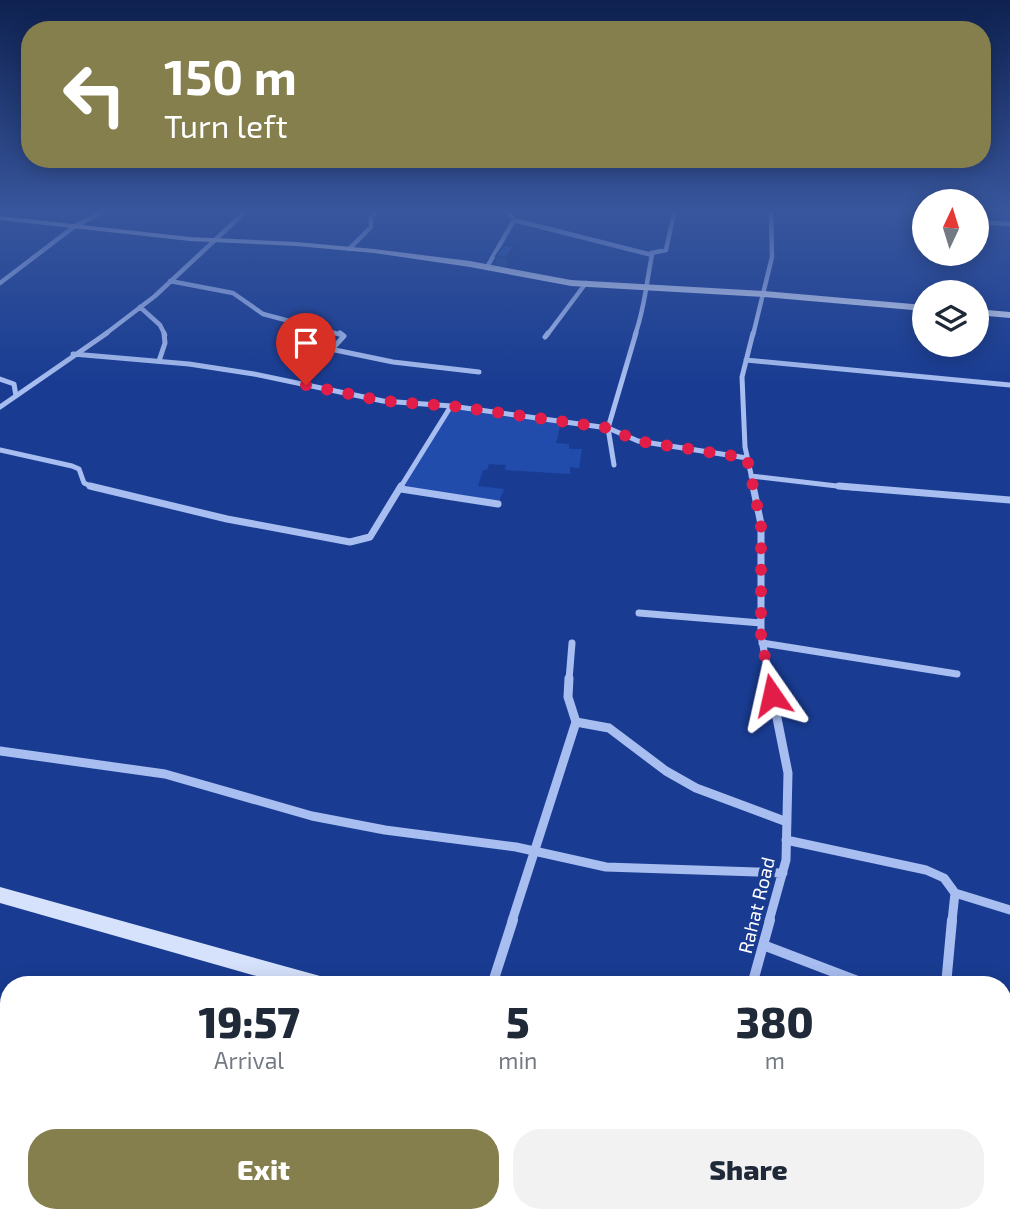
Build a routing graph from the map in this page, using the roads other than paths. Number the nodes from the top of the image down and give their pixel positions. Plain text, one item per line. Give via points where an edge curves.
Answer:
1 (17, 269) edge
2 (183, 269) edge
3 (499, 269) edge
4 (650, 269) edge
5 (769, 269) edge
6 (170, 281) junction
7 (0, 282) edge
8 (586, 284) junction
9 (645, 287) junction
10 (764, 294) junction
11 (140, 307) junction
12 (912, 307) edge
13 (989, 314) edge
14 (1010, 315) edge
15 (545, 337) dead end
16 (73, 354) junction
17 (747, 360) junction
18 (159, 361) junction
19 (479, 372) dead end
20 (0, 379) edge
21 (1010, 385) edge
22 (16, 396) junction
23 (451, 406) junction
24 (0, 407) edge
25 (608, 428) junction
26 (0, 450) edge
27 (747, 458) junction
28 (614, 464) dead end
29 (751, 476) junction
30 (401, 488) junction
31 (1010, 500) edge
32 (498, 504) dead end
33 (639, 614) dead end
34 (761, 623) junction
35 (572, 643) dead end
36 (762, 643) junction
37 (957, 674) dead end
38 (576, 722) junction
39 (0, 751) edge
40 (787, 822) junction
41 (786, 840) junction
42 (536, 852) junction
43 (783, 873) junction
44 (955, 892) junction
45 (0, 895) edge
46 (1010, 910) edge
47 (763, 945) junction
48 (288, 976) edge
49 (495, 976) edge
50 (754, 976) edge
51 (844, 976) edge
52 (947, 976) edge

1 - 7 street
2 - 6 street
3 - 8 street
4 - 9 street
5 - 10 street, Rahat Road
6 - 11 street
6 - 19 street via 233,293 264,314 340,333 344,336 335,350
8 - 9 street
8 - 15 street
9 - 10 street
9 - 25 street via 645,306
10 - 12 street
10 - 17 street, Rahat Road
11 - 16 street
11 - 18 street via 167,335
13 - 14 street
16 - 18 street
16 - 22 street
17 - 21 street
17 - 27 street, Rahat Road via 742,377
18 - 23 street via 254,374 383,401
20 - 22 street via 14,384
22 - 24 street
23 - 25 street
23 - 30 street
25 - 27 street via 638,441
25 - 28 street
26 - 30 street via 72,466 92,488 350,542 370,537
27 - 29 street, Rahat Road
29 - 31 street
29 - 34 street, Rahat Road via 761,524
30 - 32 street
33 - 34 street
34 - 36 street, Rahat Road
35 - 38 street via 568,697
36 - 37 street
36 - 40 street, Rahat Road via 788,774
38 - 40 street via 609,728 696,788
38 - 42 street
39 - 42 street via 165,774 312,816
40 - 41 street, Rahat Road
41 - 43 street, Rahat Road
41 - 44 street via 926,870 944,878
42 - 43 street via 606,867
42 - 49 street
43 - 47 street, Rahat Road
44 - 46 street
44 - 52 street
45 - 48 street
47 - 50 street, Rahat Road
47 - 51 street

